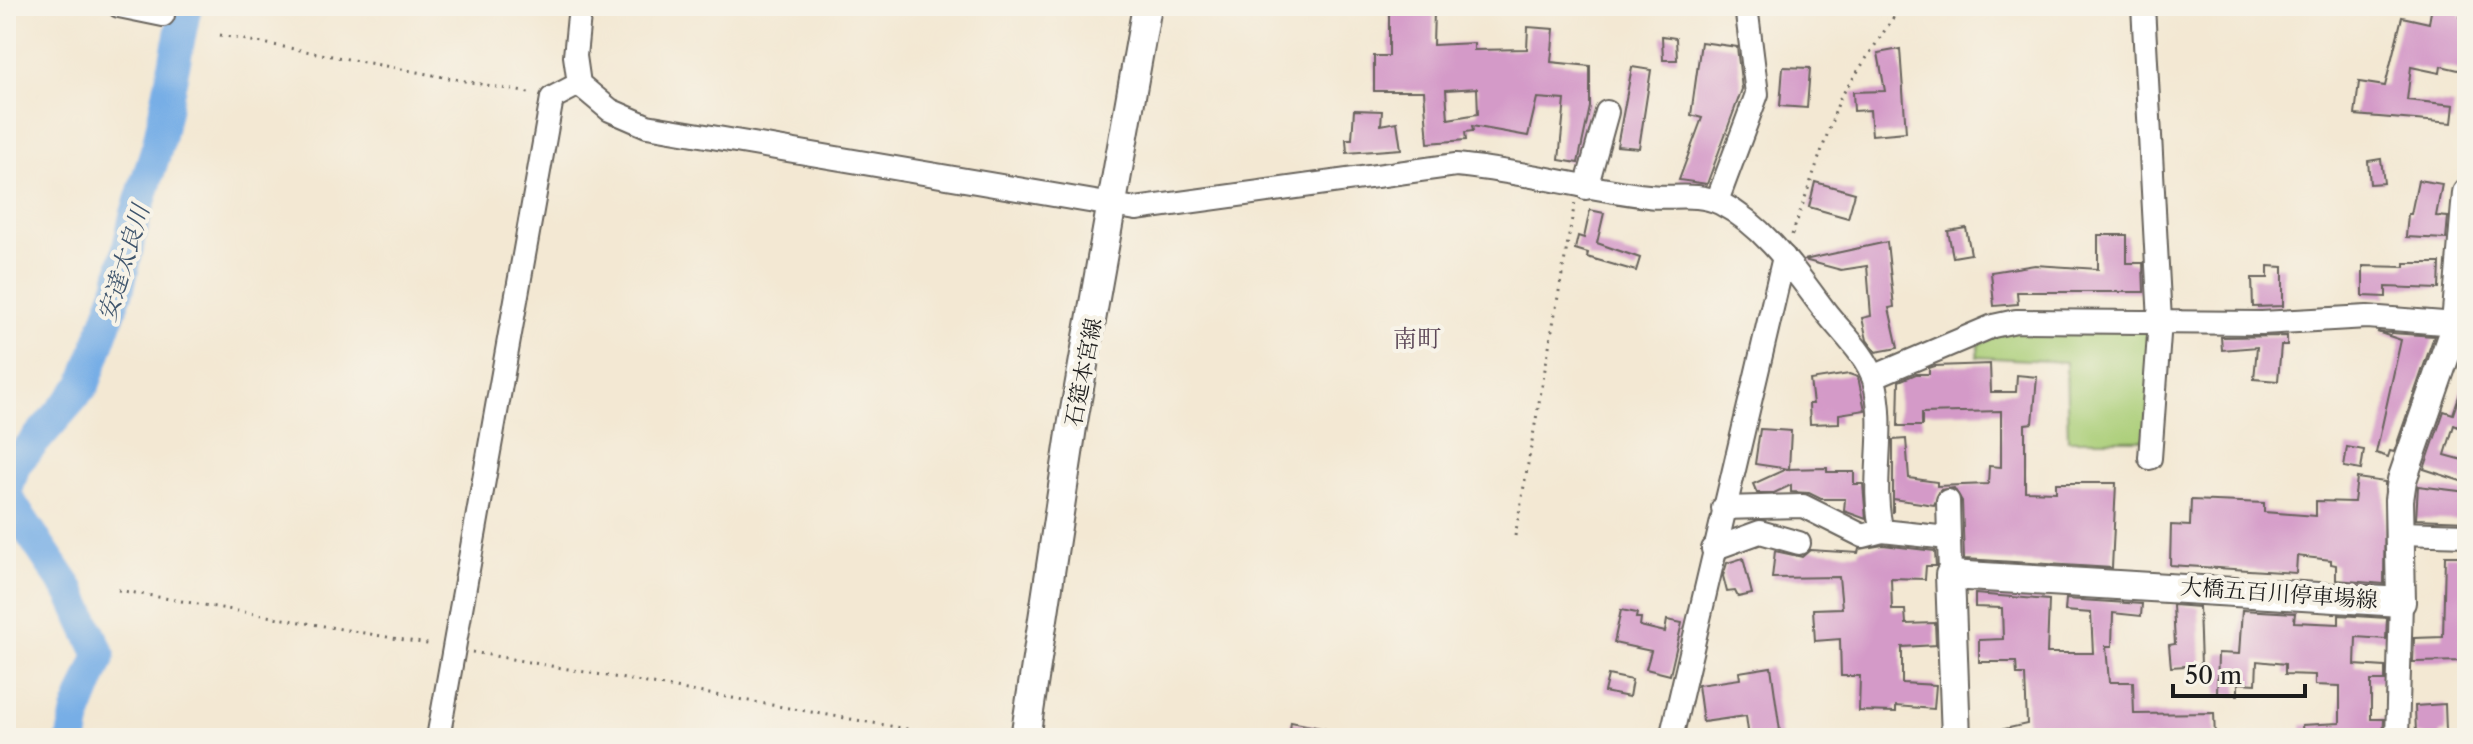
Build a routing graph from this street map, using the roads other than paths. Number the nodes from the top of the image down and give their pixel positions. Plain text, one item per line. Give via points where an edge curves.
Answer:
1 (119, 6) edge
2 (580, 6) edge
3 (1147, 6) edge
4 (1746, 6) edge
5 (2143, 6) edge
6 (163, 15) dead end
7 (579, 84) junction
8 (1607, 112) dead end
9 (1582, 187) junction
10 (2467, 193) edge
11 (1717, 201) junction
12 (1114, 206) junction
13 (1784, 257) junction
14 (2464, 294) edge
15 (2160, 321) junction
16 (2456, 324) junction
17 (1873, 377) junction
18 (2150, 458) dead end
19 (1948, 501) dead end
20 (1723, 508) junction
21 (1882, 531) junction
22 (2401, 533) junction
23 (2467, 535) edge
24 (1948, 538) junction
25 (1799, 543) dead end
26 (1713, 549) junction
27 (1950, 575) junction
28 (2401, 602) junction
29 (438, 738) edge
30 (1025, 738) edge
31 (1671, 738) edge
32 (1956, 738) edge
33 (2397, 738) edge

1 - 6 street
2 - 7 street via 575,56
3 - 12 main road, 石筵本宮線
4 - 11 street via 1757,94
5 - 15 street
7 - 12 street via 610,110 647,126
7 - 29 street via 552,98
8 - 9 street
9 - 11 street
9 - 12 street via 1456,165 1136,209
10 - 14 main road, 大橋五百川停車場線
11 - 13 street
12 - 30 main road, 石筵本宮線 via 1072,427
13 - 17 street
13 - 20 street
14 - 16 main road, 大橋五百川停車場線
15 - 16 street via 2367,317
15 - 17 street via 2016,321
15 - 18 street
16 - 22 main road, 大橋五百川停車場線 via 2406,466 2399,500
17 - 21 street
19 - 24 street
20 - 21 street via 1803,506 1863,536
20 - 26 street
21 - 24 street
22 - 23 street
22 - 28 main road, 大橋五百川停車場線
24 - 27 street
25 - 26 street via 1760,532
26 - 31 street
27 - 28 main road, 大橋五百川停車場線
27 - 32 main road
28 - 33 street

